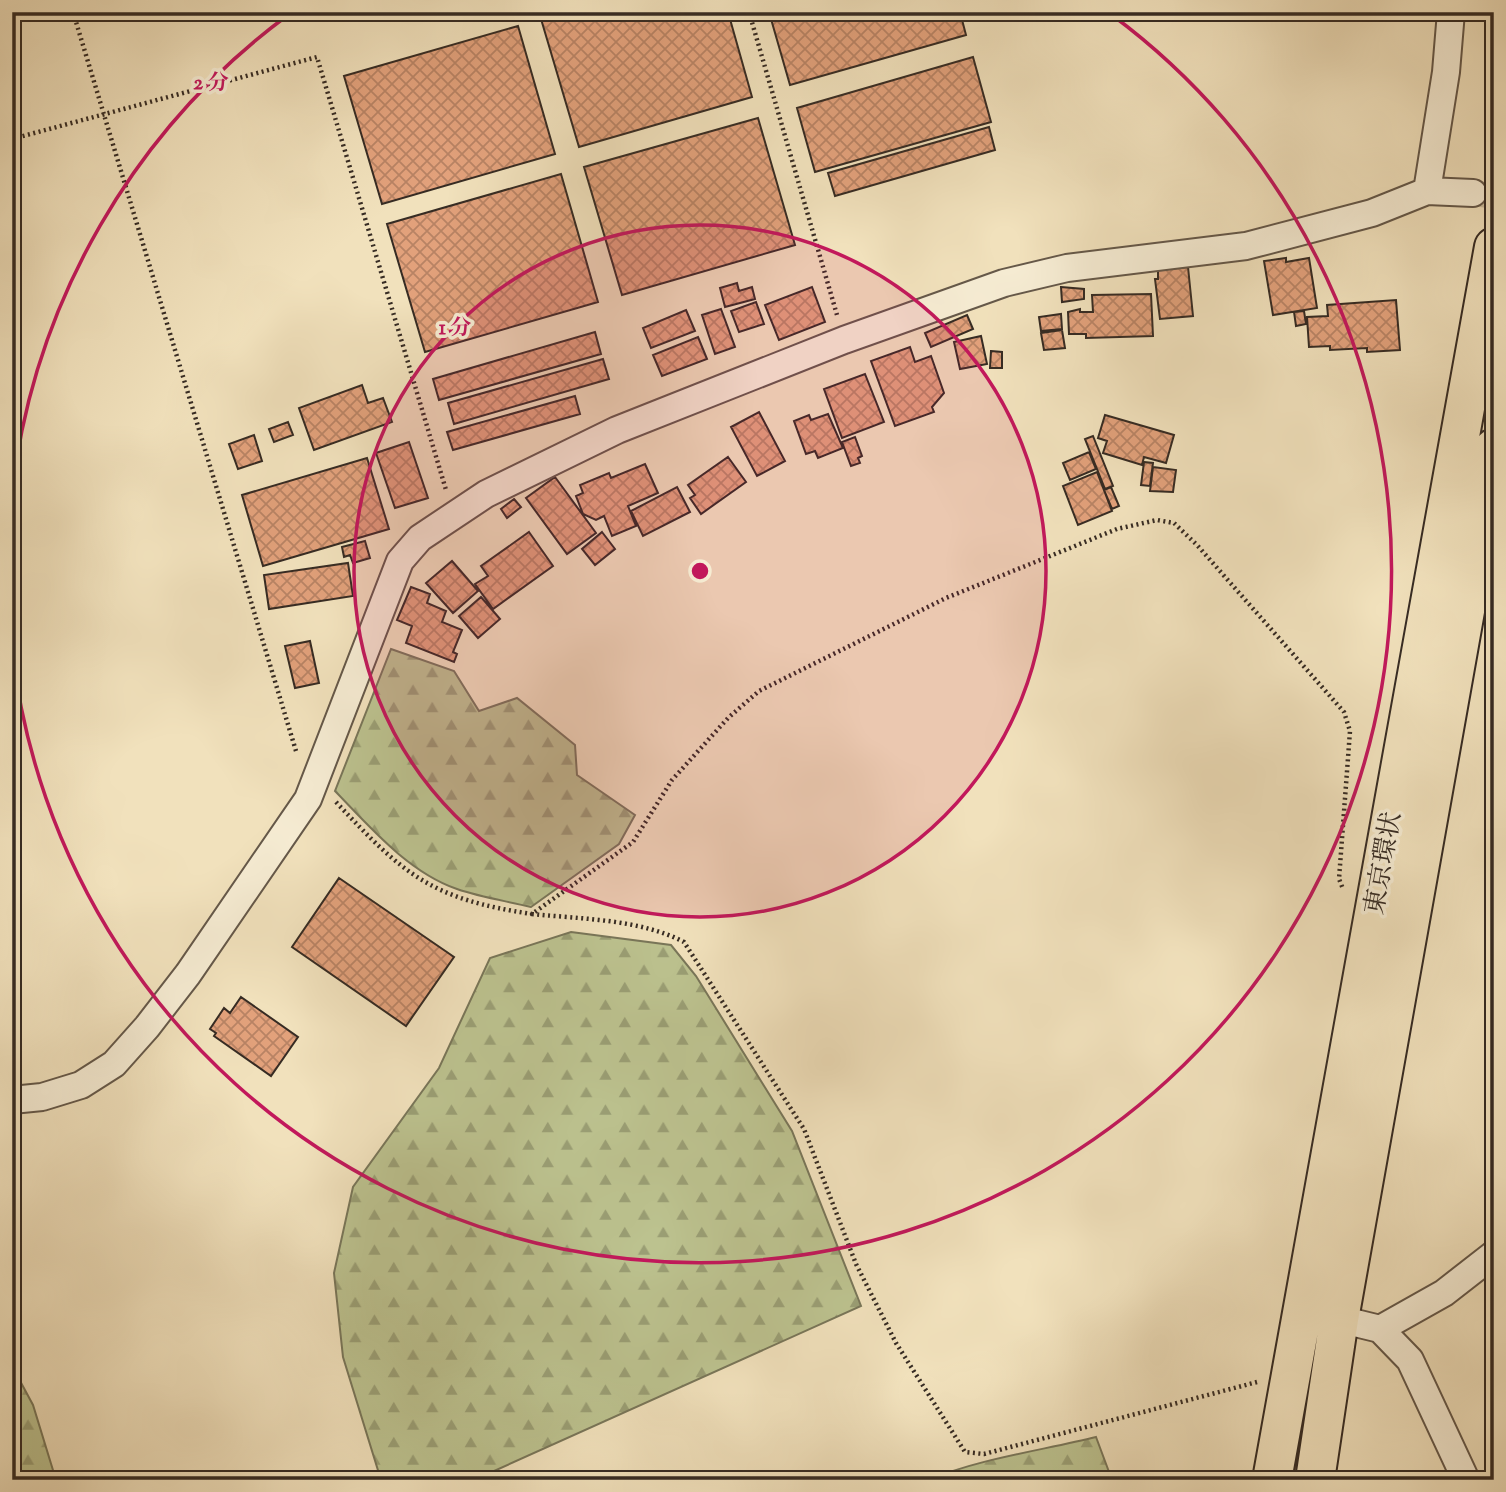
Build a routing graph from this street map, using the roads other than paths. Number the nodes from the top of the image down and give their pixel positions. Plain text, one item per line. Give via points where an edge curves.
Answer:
1 (1451, 12) edge
2 (1427, 191) junction
3 (1473, 193) tunnel mouth
4 (1494, 247) edge
5 (1494, 448) edge
6 (1373, 913) junction
7 (1408, 930) junction
8 (12, 1100) edge
9 (1494, 1254) edge
10 (1339, 1319) junction
11 (1380, 1329) junction
12 (1291, 1379) junction
13 (1329, 1389) junction
14 (1272, 1480) edge
15 (1315, 1480) edge
16 (1466, 1480) edge

1 - 2 street
2 - 3 street
2 - 8 street via 1372,213 1246,246 1067,268 1004,283 844,340 617,430 530,470 453,515 420,538 400,561 308,799 148,1027 114,1063 81,1085
4 - 6 highway, 東京環状
5 - 7 highway, 東京環状
6 - 7 highway
6 - 12 highway, 東京環状
7 - 10 highway, 東京環状
9 - 11 street via 1444,1293
10 - 11 street
10 - 13 highway, 東京環状
11 - 16 street via 1410,1360
12 - 13 highway
12 - 14 highway, 東京環状
13 - 15 highway, 東京環状

